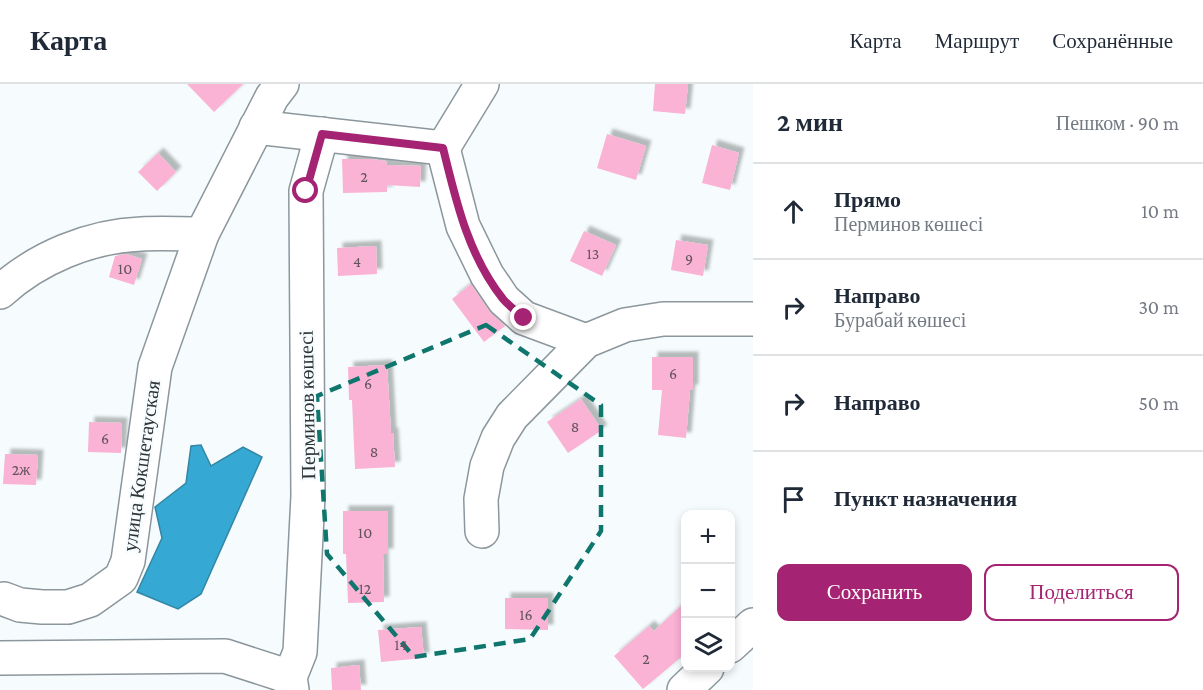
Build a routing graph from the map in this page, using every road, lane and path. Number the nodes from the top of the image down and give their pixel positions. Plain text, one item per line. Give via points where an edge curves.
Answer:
1 (282, 84) edge
2 (482, 84) edge
3 (256, 127) junction
4 (322, 134) junction
5 (443, 148) junction
6 (202, 234) junction
7 (0, 292) edge
8 (753, 319) edge
9 (586, 341) junction
10 (482, 531) dead end
11 (4, 599) dead end
12 (753, 625) edge
13 (735, 641) edge
14 (0, 658) edge
15 (703, 672) edge
16 (291, 683) edge
17 (684, 690) edge

1 - 3 street
2 - 5 street
3 - 4 street
3 - 6 street
4 - 5 street
4 - 16 street, Перминов көшесі via 306,191 308,496 300,652
5 - 9 street via 463,226 504,300 524,318
6 - 7 street via 140,234 91,243 43,262 16,277
6 - 11 street, улица Кокшетауская via 155,367 128,561 122,578 90,600 68,607 20,605
8 - 9 street via 663,319 625,325
9 - 10 street via 512,416 498,438 481,499
12 - 13 street
14 - 16 street, Перминов көшесі via 225,656
15 - 17 street

